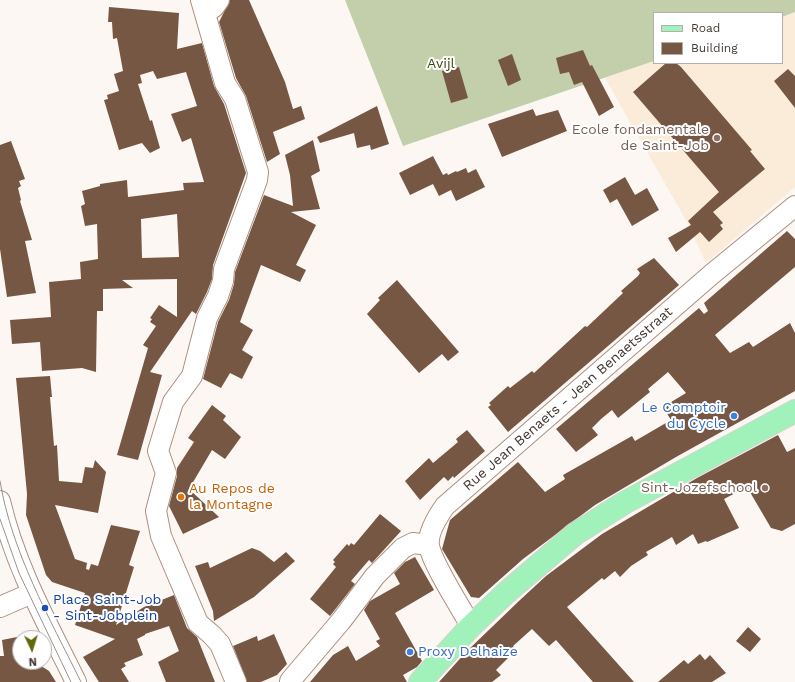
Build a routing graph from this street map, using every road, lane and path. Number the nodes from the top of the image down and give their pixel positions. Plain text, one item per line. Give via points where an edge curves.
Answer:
1 (208, 4) edge
2 (795, 206) edge
3 (795, 411) edge
4 (0, 501) edge
5 (429, 545) junction
6 (32, 593) junction
7 (0, 607) edge
8 (472, 626) junction
9 (290, 681) dead end
10 (76, 682) edge
11 (236, 682) edge
12 (420, 682) edge

1 - 11 street via 225,83 237,106 258,172 224,269 224,281 206,318 192,376 178,392 170,409 158,451 166,473 156,511 161,536 198,623 220,644
2 - 5 street, Rue Jean Benaets - Jean Benaetsstraat via 712,274 445,506 436,519
3 - 8 main road via 624,504 575,534
4 - 6 street via 9,536
5 - 8 street via 434,559
5 - 9 street via 412,543 403,548 375,576
6 - 7 street
6 - 10 street
8 - 12 main road

